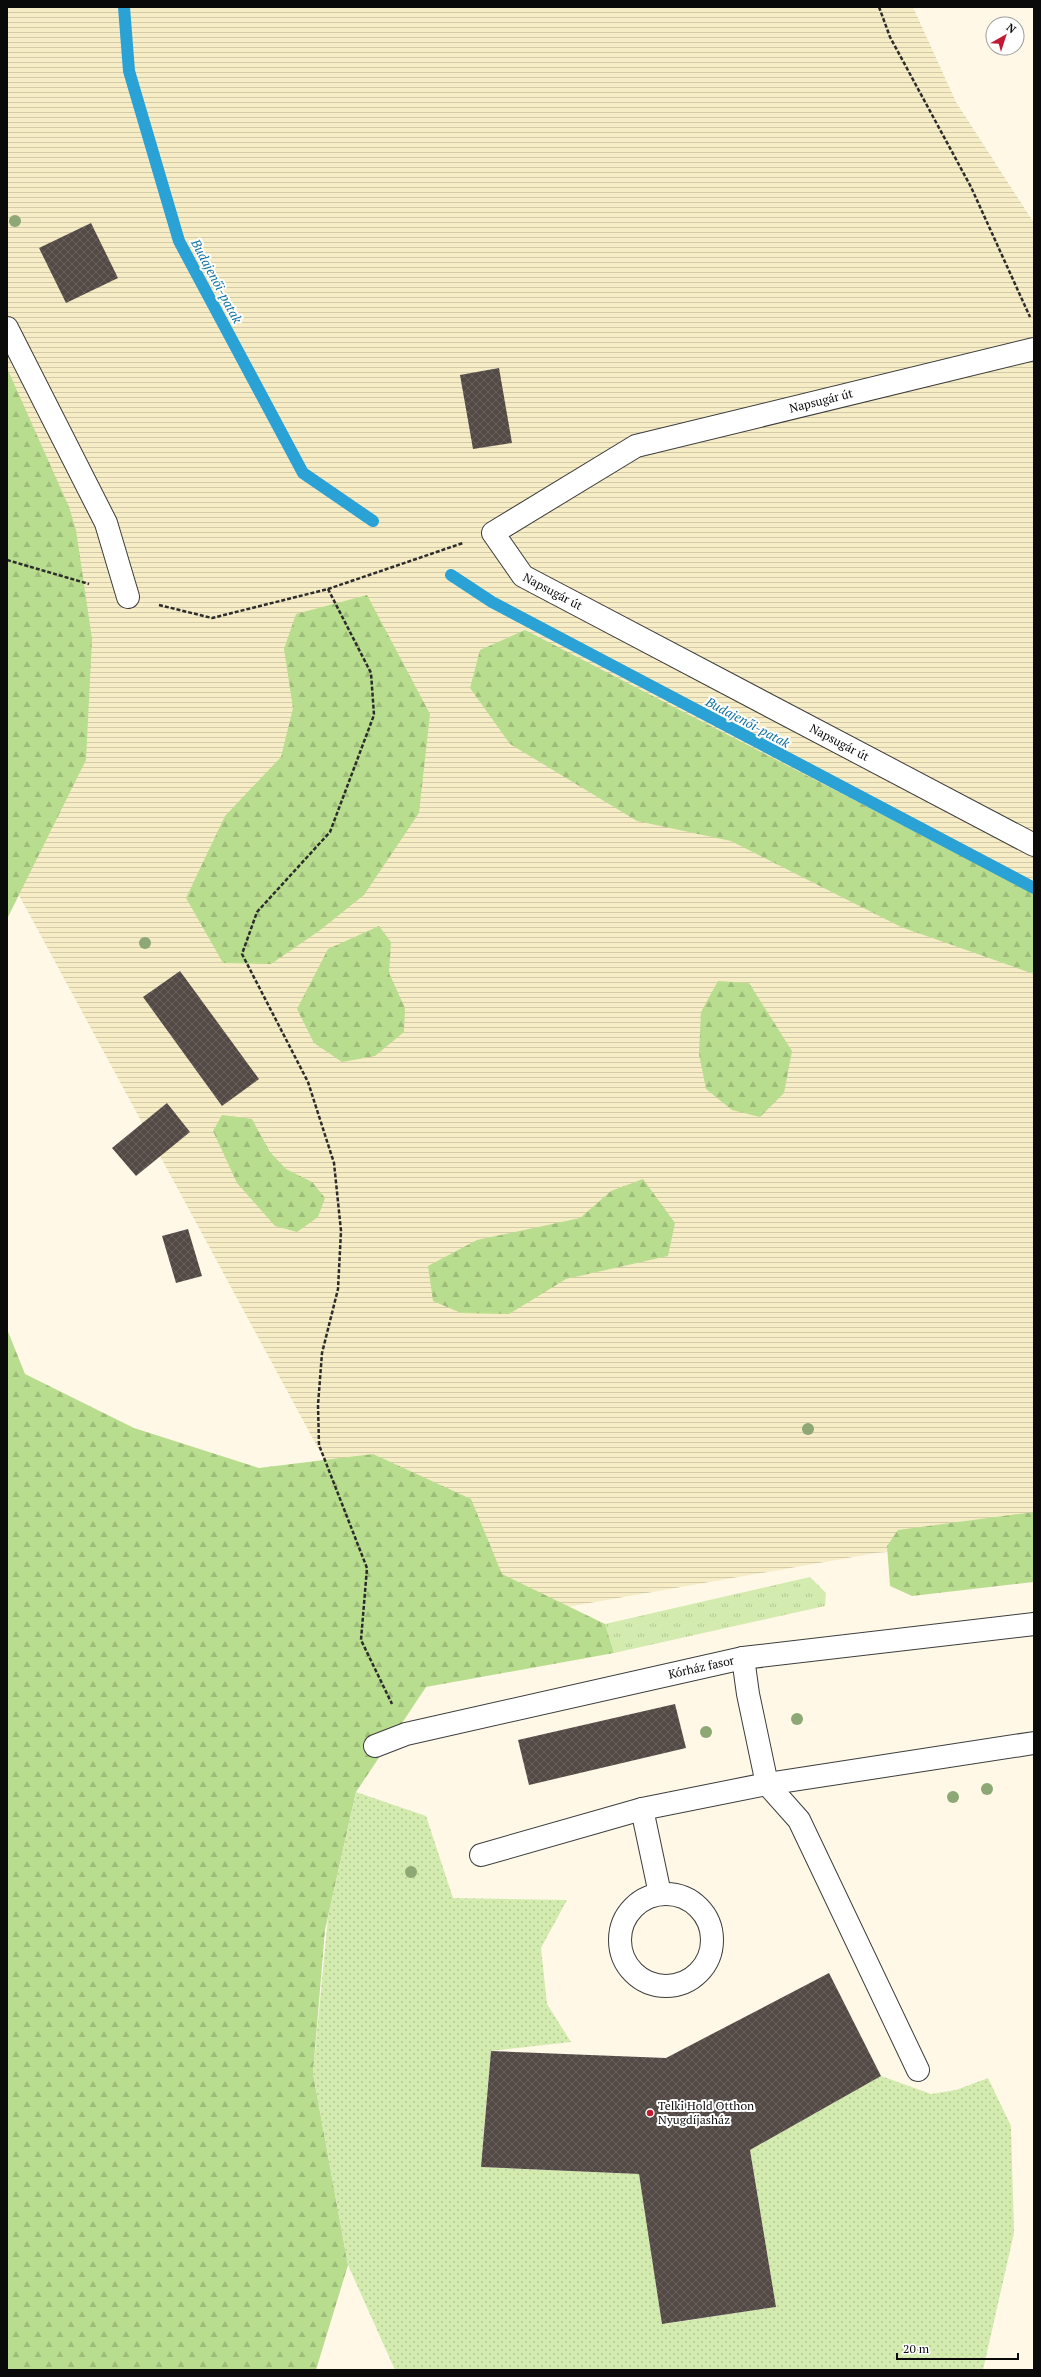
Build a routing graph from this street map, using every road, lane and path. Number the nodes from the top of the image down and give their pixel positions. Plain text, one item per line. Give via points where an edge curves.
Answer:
1 (879, 7) edge
2 (1031, 320) dead end
3 (7, 328) edge
4 (1034, 350) edge
5 (493, 533) junction
6 (7, 560) edge
7 (328, 590) junction
8 (128, 597) junction
9 (1034, 844) edge
10 (1034, 1624) edge
11 (744, 1658) junction
12 (406, 1734) junction
13 (1034, 1743) edge
14 (375, 1746) dead end
15 (766, 1784) junction
16 (642, 1809) junction
17 (481, 1855) dead end
18 (660, 1894) junction
19 (918, 2070) dead end

1 - 2 path via 890,37 971,187
3 - 8 street via 106,523
4 - 5 street, Napsugár út via 636,446
5 - 7 path
5 - 9 street, Napsugár út via 523,576
6 - 8 path
7 - 8 path via 212,618
7 - 12 path via 371,673 374,715 330,832 257,912 242,954 308,1082 334,1163 341,1232 338,1289 322,1352 318,1405 319,1445 367,1568 361,1640
10 - 11 street, Kórház fasor
11 - 12 street, Kórház fasor
11 - 15 street via 748,1694
12 - 14 street, Kórház fasor
13 - 15 street
15 - 16 street
15 - 19 street via 799,1820
16 - 17 street
16 - 18 street
18 - 18 street via 645,1898 632,1907 623,1921 619,1936 620,1952 627,1966 638,1977 652,1984 682,1984 695,1976 705,1965 711,1952 712,1937 701,1909 675,1894

